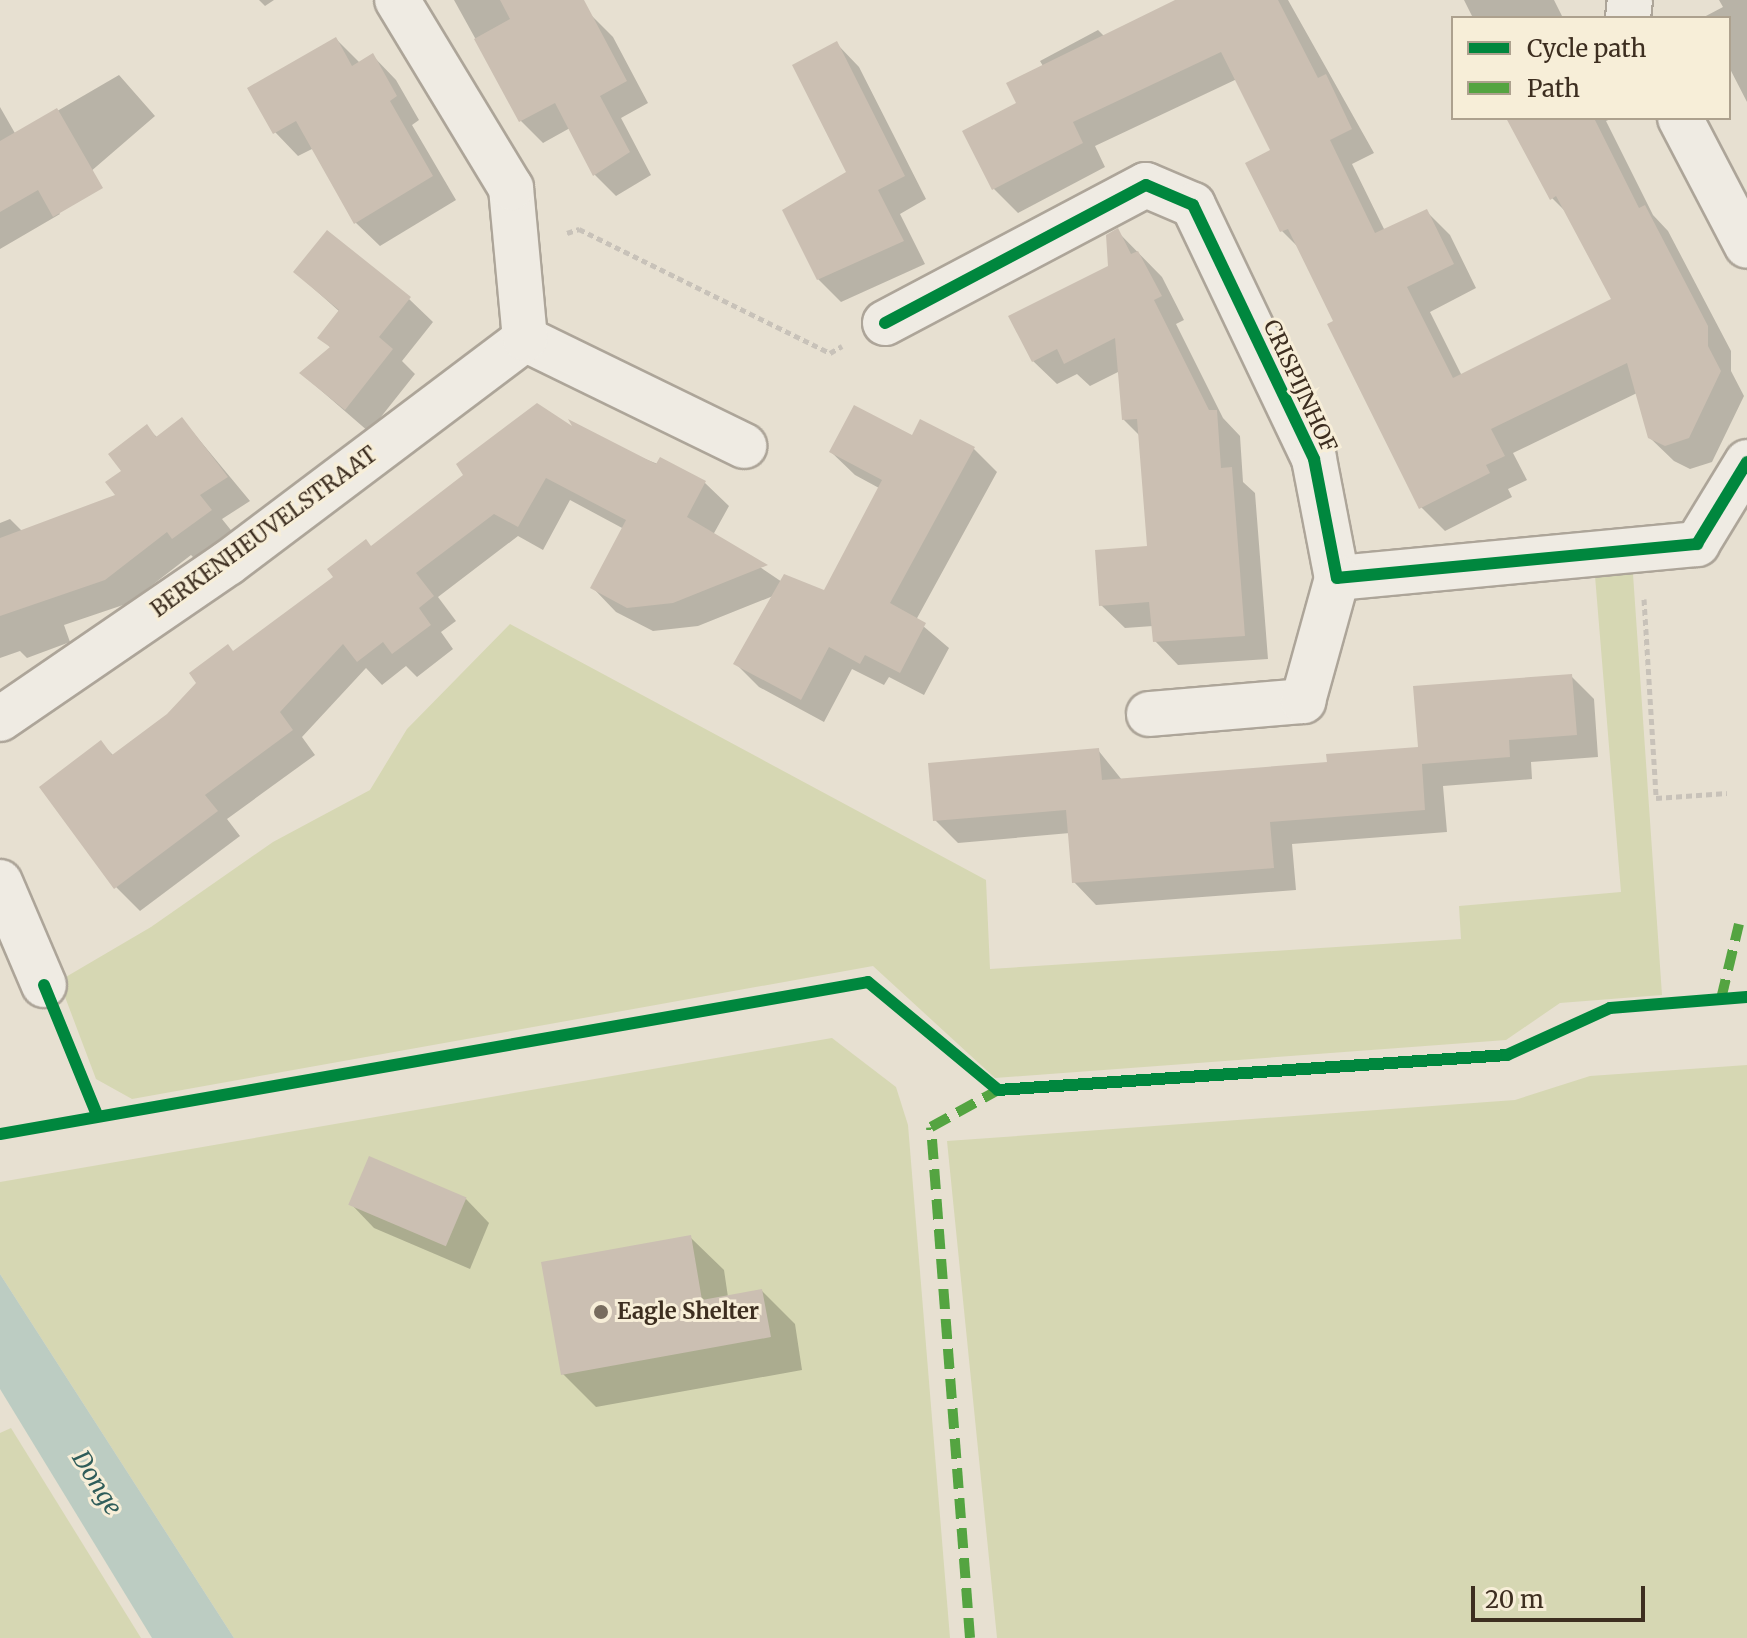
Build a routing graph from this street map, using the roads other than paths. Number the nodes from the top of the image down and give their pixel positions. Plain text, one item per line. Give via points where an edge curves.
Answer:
1 (397, 0) edge
2 (1681, 120) edge
3 (1747, 246) edge
4 (885, 323) road end
5 (525, 339) junction
6 (744, 446) dead end
7 (1747, 462) edge
8 (1337, 578) junction
9 (1149, 714) dead end
10 (0, 719) edge
11 (0, 882) edge
12 (44, 985) dead end

1 - 5 street via 511,188
2 - 3 street
4 - 8 street, CRISPIJNHOF via 1146,185 1193,205 1314,459
5 - 6 street
5 - 10 street, BERKENHEUVELSTRAAT via 228,563
7 - 8 street via 1697,544
8 - 9 street, CRISPIJNHOF via 1303,701
11 - 12 street

